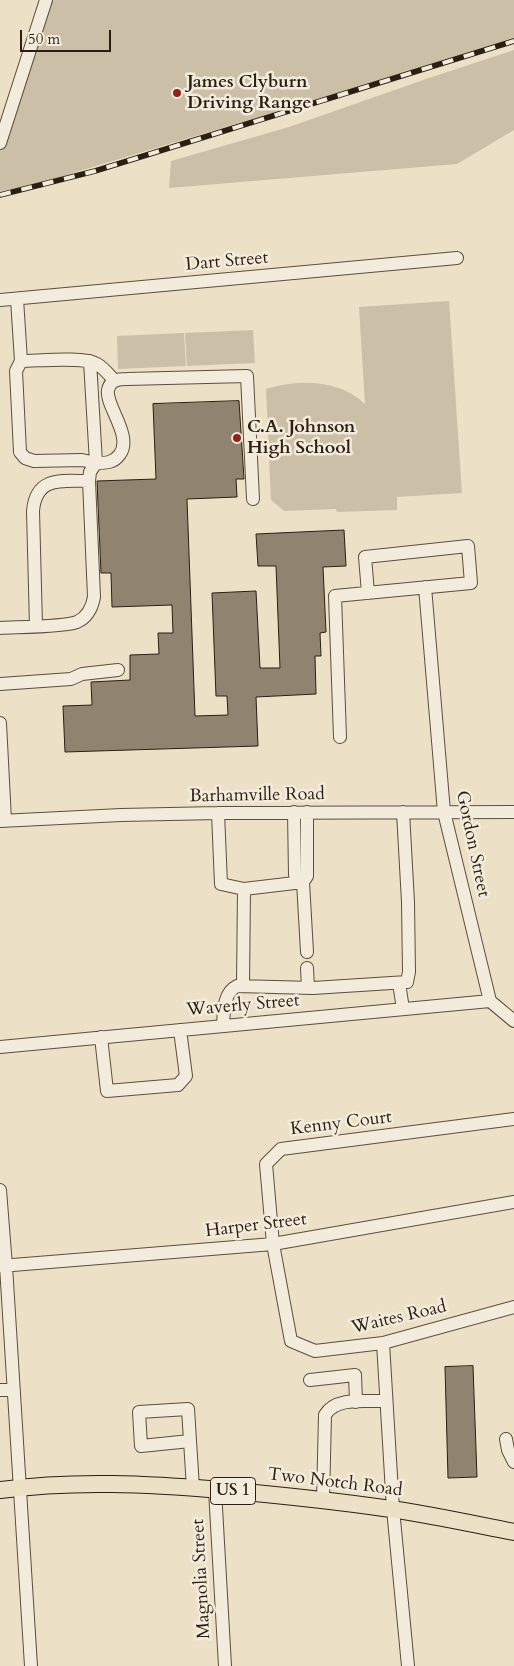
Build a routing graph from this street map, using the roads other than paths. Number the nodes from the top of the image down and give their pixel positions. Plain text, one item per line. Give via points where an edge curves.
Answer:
1 (46, 0) edge
2 (0, 142) edge
3 (457, 258) dead end
4 (17, 299) junction
5 (0, 300) edge
6 (21, 361) junction
7 (90, 361) junction
8 (115, 381) junction
9 (96, 463) junction
10 (90, 481) junction
11 (253, 499) dead end
12 (425, 587) junction
13 (368, 593) junction
14 (36, 626) junction
15 (0, 628) edge
16 (118, 670) dead end
17 (0, 684) edge
18 (0, 723) edge
19 (340, 737) dead end
20 (301, 812) junction
21 (403, 812) junction
22 (444, 812) junction
23 (514, 812) edge
24 (218, 813) junction
25 (2, 821) edge
26 (303, 882) junction
27 (244, 889) junction
28 (307, 952) dead end
29 (307, 968) dead end
30 (399, 983) junction
31 (243, 985) junction
32 (308, 988) junction
33 (490, 1000) junction
34 (403, 1008) junction
35 (514, 1021) edge
36 (222, 1026) junction
37 (180, 1030) junction
38 (101, 1037) junction
39 (0, 1047) edge
40 (514, 1119) edge
41 (0, 1190) edge
42 (514, 1202) edge
43 (273, 1244) junction
44 (3, 1266) edge
45 (514, 1307) edge
46 (291, 1340) joint
47 (383, 1344) junction
48 (310, 1380) dead end
49 (0, 1390) edge
50 (14, 1390) junction
51 (386, 1401) junction
52 (356, 1402) junction
53 (506, 1439) dead end
54 (190, 1441) junction
55 (514, 1462) edge
56 (20, 1488) junction
57 (193, 1488) junction
58 (0, 1490) edge
59 (215, 1490) junction
60 (323, 1500) junction
61 (393, 1509) junction
62 (514, 1530) edge
63 (31, 1666) edge
64 (225, 1666) edge
65 (408, 1666) edge

1 - 2 street
3 - 4 street, Dart Street
4 - 5 street, Dart Street
4 - 6 street
6 - 7 street
6 - 9 street via 16,371 20,452 25,458 34,460
7 - 8 street
7 - 9 street
8 - 9 street via 108,394 123,435 123,446 115,460
8 - 11 street via 247,376
9 - 10 street via 90,472
10 - 14 street via 94,597 91,608 84,618 72,624
10 - 14 street via 58,481 42,488 35,497
12 - 13 street
12 - 13 street via 471,583 468,546 365,557
12 - 22 street, Gordon Street
13 - 19 street via 335,596
14 - 15 street
16 - 17 street via 82,674 71,680
18 - 25 street
20 - 21 street, Barhamville Road
20 - 24 street, Barhamville Road
20 - 26 street via 295,875
21 - 22 street, Barhamville Road
21 - 30 street via 409,972 407,982
22 - 23 street, Barhamville Road
22 - 33 street, Gordon Street
24 - 25 street, Barhamville Road
24 - 27 street via 221,884
26 - 27 street
26 - 28 street
27 - 31 street
29 - 32 street
30 - 32 street
30 - 34 street
31 - 32 street
31 - 36 street via 233,988 225,1001
33 - 34 street, Waverly Street
33 - 35 street
34 - 36 street, Waverly Street
36 - 37 street, Waverly Street
37 - 38 street, Waverly Street
37 - 38 street via 186,1076 178,1085 170,1086 107,1091
38 - 39 street, Waverly Street
40 - 43 street, Kenny Court via 281,1150 266,1164
41 - 44 street
42 - 43 street, Harper Street
43 - 44 street, Harper Street
43 - 46 street, Kenny Court
44 - 50 street
45 - 47 street, Waites Road
46 - 47 street, Waites Road via 315,1351
47 - 51 street
48 - 52 street via 355,1375
49 - 50 street
50 - 56 street
51 - 52 street
51 - 61 street
52 - 60 street via 340,1402 328,1409 325,1415
53 - 55 street
54 - 54 street via 188,1409 139,1412 141,1446
54 - 57 street
56 - 57 main road, Two Notch Road / US 1 via 130,1483
56 - 58 main road, Two Notch Road / US 1
56 - 63 street
57 - 59 main road, Two Notch Road / US 1
59 - 60 main road, Two Notch Road / US 1
59 - 64 street, Magnolia Street
60 - 61 main road, Two Notch Road / US 1
61 - 62 main road, Two Notch Road / US 1
61 - 65 street

